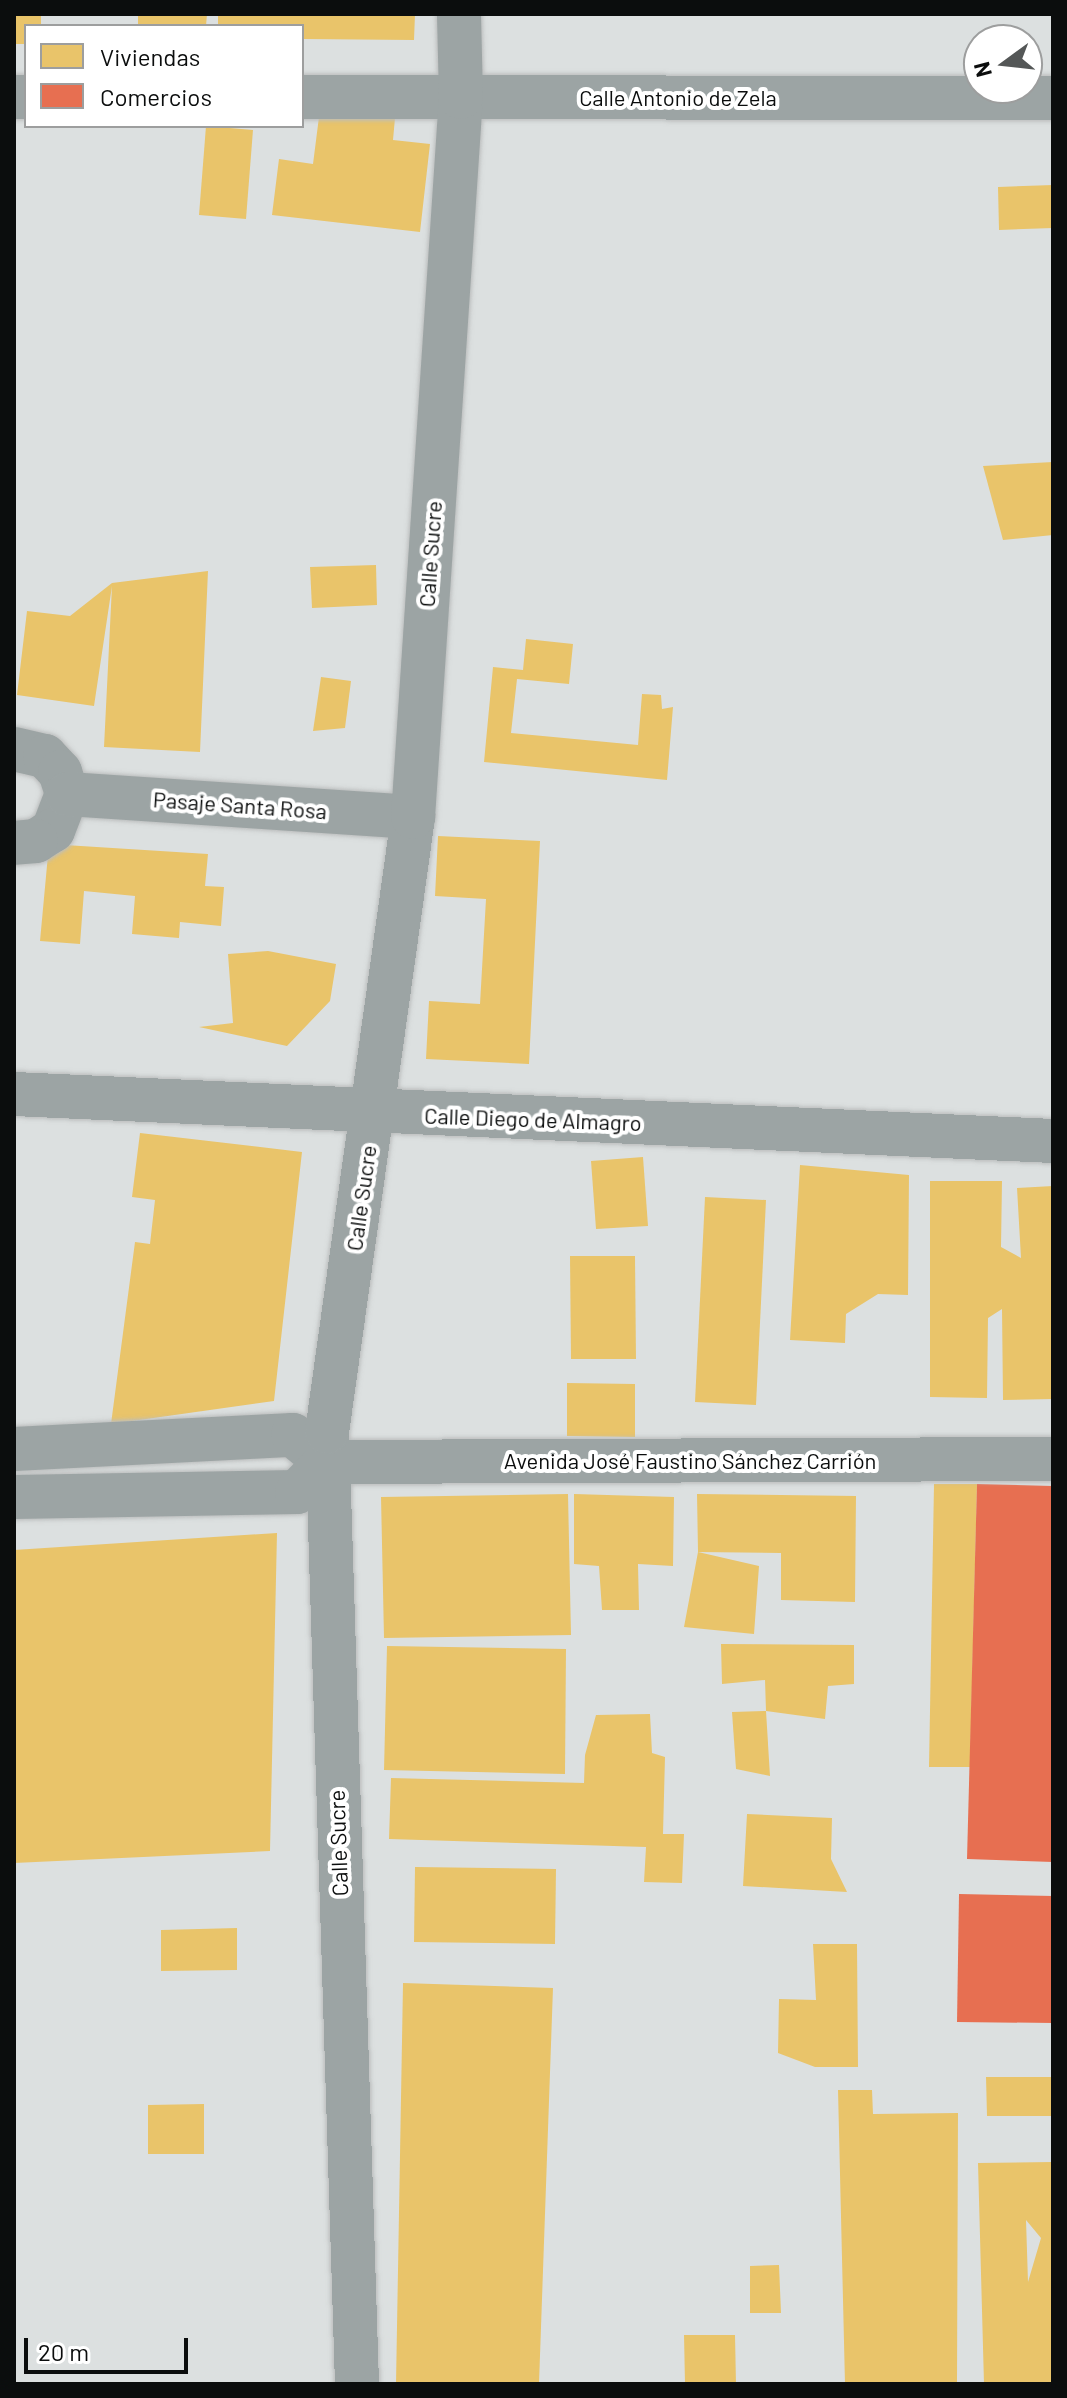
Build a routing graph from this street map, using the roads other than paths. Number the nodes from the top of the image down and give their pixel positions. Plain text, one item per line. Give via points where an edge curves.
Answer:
1 (459, 14) edge
2 (304, 97) edge
3 (461, 97) junction
4 (1053, 98) edge
5 (14, 749) edge
6 (67, 794) junction
7 (413, 817) junction
8 (14, 843) edge
9 (14, 1094) edge
10 (373, 1112) junction
11 (1053, 1141) edge
12 (14, 1449) edge
13 (1053, 1459) edge
14 (326, 1462) junction
15 (14, 1497) edge
16 (357, 2384) edge

1 - 3 street, Calle Sucre
2 - 3 street, Calle Antonio de Zela
3 - 4 street, Calle Antonio de Zela
3 - 7 street, Calle Sucre
5 - 6 street via 45,756 60,772
6 - 7 street, Pasaje Santa Rosa
6 - 8 street via 53,830 36,841
7 - 10 street, Calle Sucre
9 - 10 street, Calle Diego de Almagro
10 - 11 street, Calle Diego de Almagro
10 - 14 street, Calle Sucre
12 - 14 street via 293,1435
13 - 14 street, Avenida José Faustino Sánchez Carrión
14 - 15 street via 297,1492
14 - 16 street, Calle Sucre

